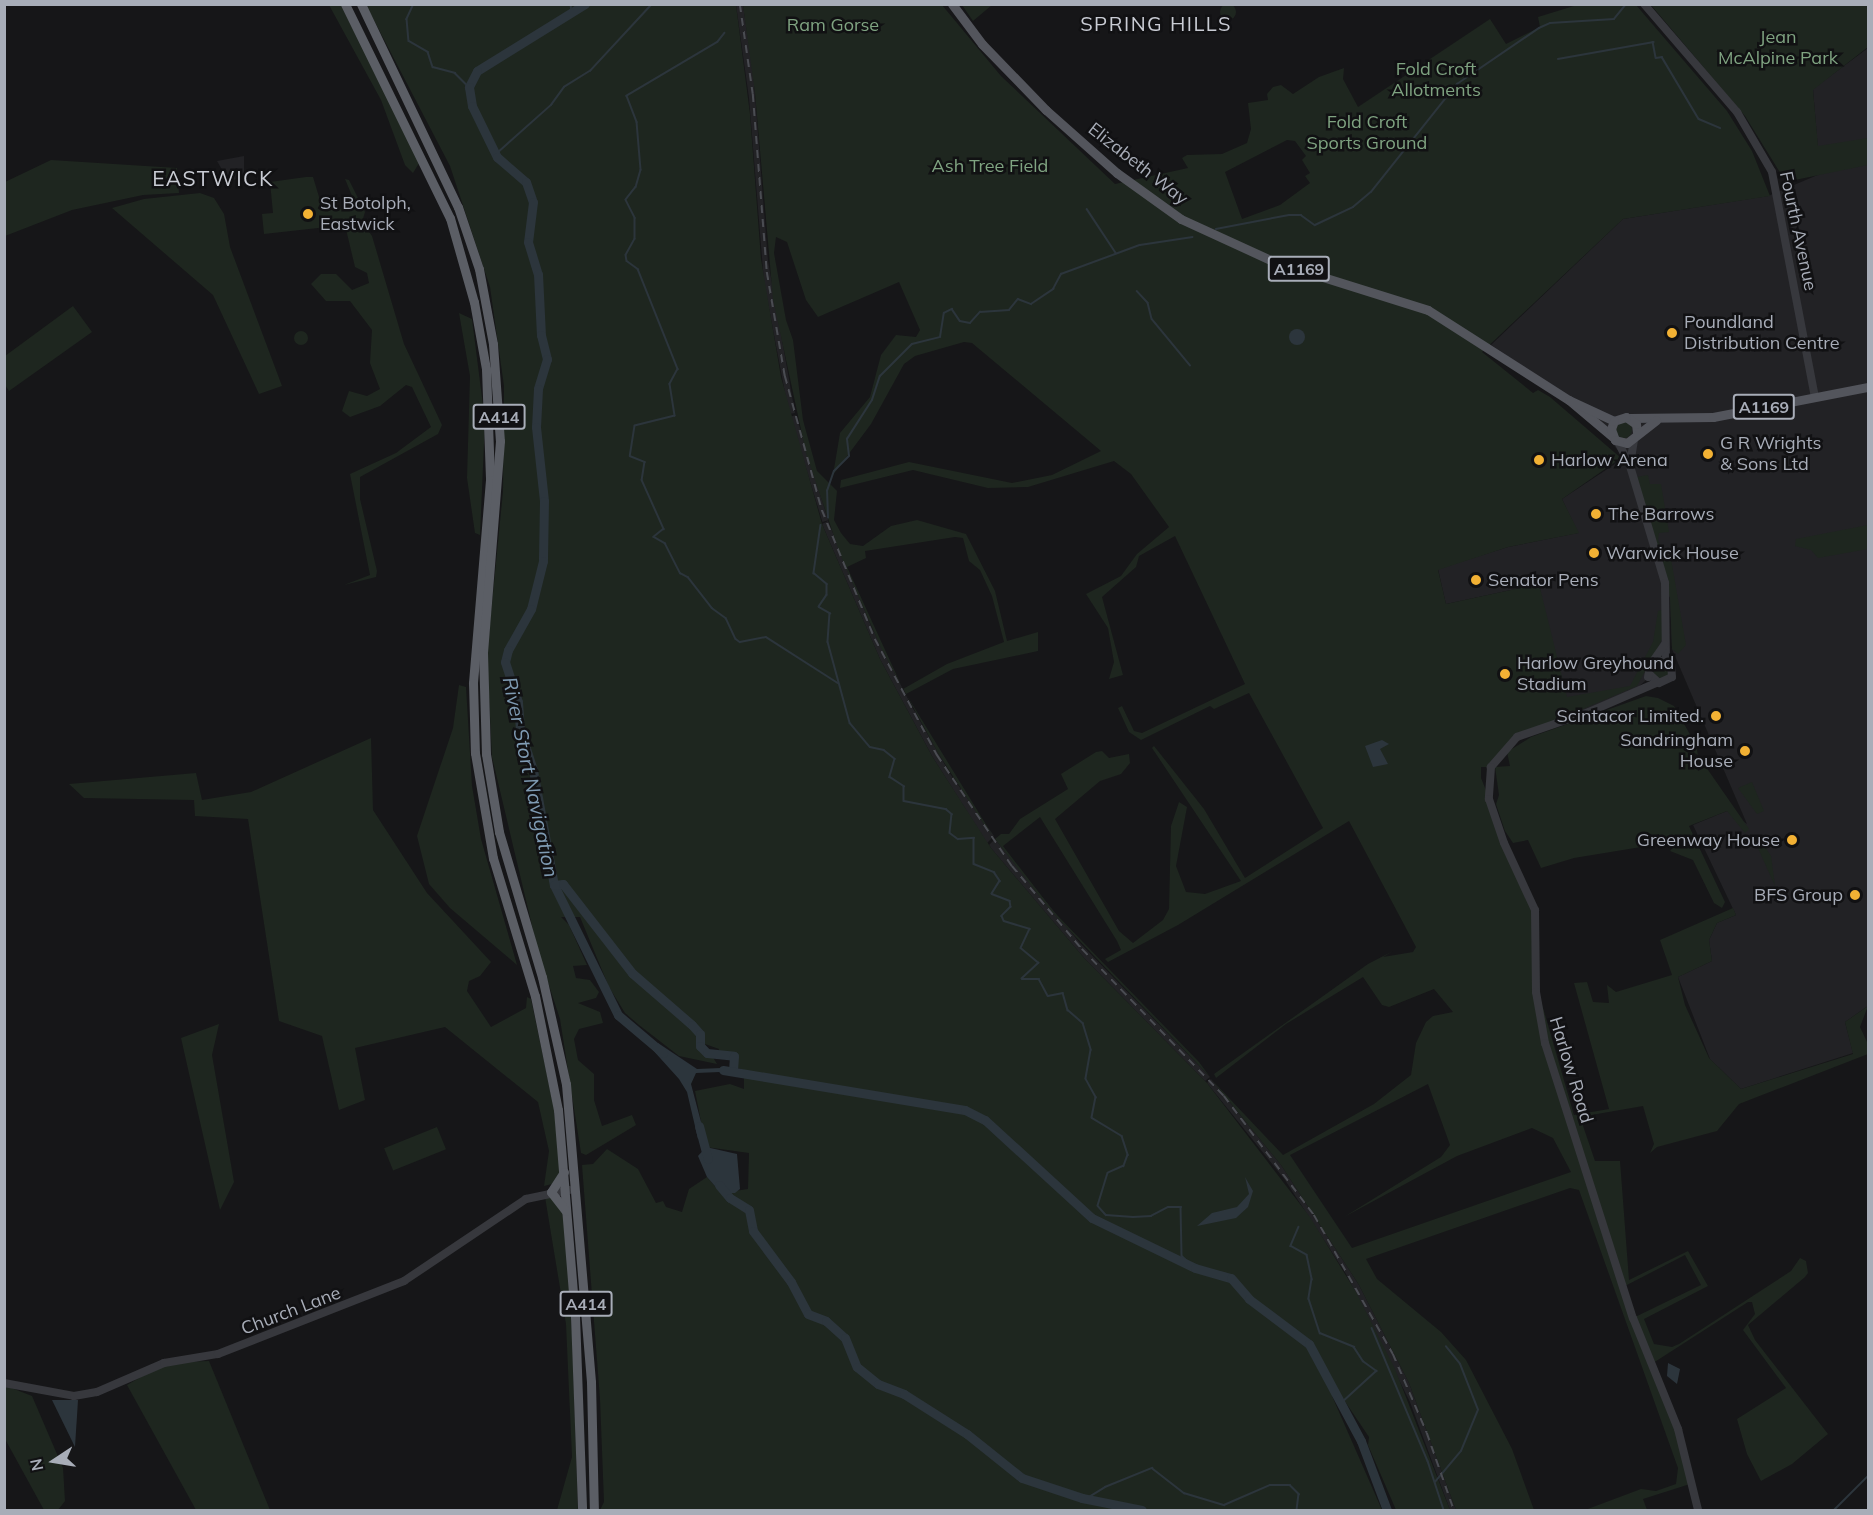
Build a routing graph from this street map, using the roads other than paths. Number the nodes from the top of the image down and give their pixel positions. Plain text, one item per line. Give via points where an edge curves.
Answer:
1 (345, 4) edge
2 (361, 4) edge
3 (952, 4) edge
4 (1644, 4) edge
5 (1869, 387) edge
6 (1815, 397) junction
7 (1569, 400) junction
8 (1630, 418) junction
9 (1658, 419) junction
10 (1614, 421) junction
11 (1636, 436) junction
12 (1615, 440) junction
13 (1630, 466) junction
14 (1665, 644) junction
15 (1656, 659) junction
16 (1666, 660) junction
17 (1649, 674) junction
18 (1656, 683) junction
19 (1642, 688) junction
20 (565, 1171) junction
21 (578, 1189) junction
22 (567, 1190) junction
23 (551, 1192) junction
24 (569, 1219) junction
25 (4, 1383) edge
26 (582, 1510) edge
27 (594, 1510) edge
28 (1698, 1510) edge

1 - 20 highway, A414 via 450,218 481,333 491,441 472,683 475,753 494,858 544,1034
2 - 21 highway, A414 via 444,170 467,229 488,311 500,441 483,653 486,754 499,832 559,1044
3 - 7 main road, Elizabeth Way / A1169 via 994,57 1046,110 1113,170 1181,219 1275,262 1428,310
4 - 6 street, Fourth Avenue via 1737,112 1772,172
5 - 6 main road, A1169
6 - 9 main road, A1169 via 1713,417
7 - 10 main road, Elizabeth Way / A1169
7 - 12 main road, Elizabeth Way / A1169
8 - 9 main road, A1169
8 - 10 main road
8 - 11 main road
9 - 11 main road, A1169
10 - 12 main road
11 - 12 main road
11 - 13 street
12 - 13 street
13 - 14 street via 1665,583
14 - 15 street
14 - 16 street
15 - 16 street
15 - 17 street
16 - 18 street via 1673,668 1672,677 1666,683
17 - 18 street
17 - 19 street
18 - 19 street, Harlow Road
19 - 28 street, Harlow Road via 1589,712 1517,737 1491,767 1489,799 1535,910 1536,992 1545,1043 1633,1318 1678,1429
20 - 22 highway, A414
20 - 23 highway
21 - 22 street, Church Lane
21 - 27 highway, A414 via 591,1383
22 - 23 street, Church Lane
22 - 24 highway, A414
23 - 24 highway via 563,1203
23 - 25 street, Church Lane via 526,1199 404,1281 236,1348 164,1363 114,1386 74,1396
24 - 26 highway, A414

